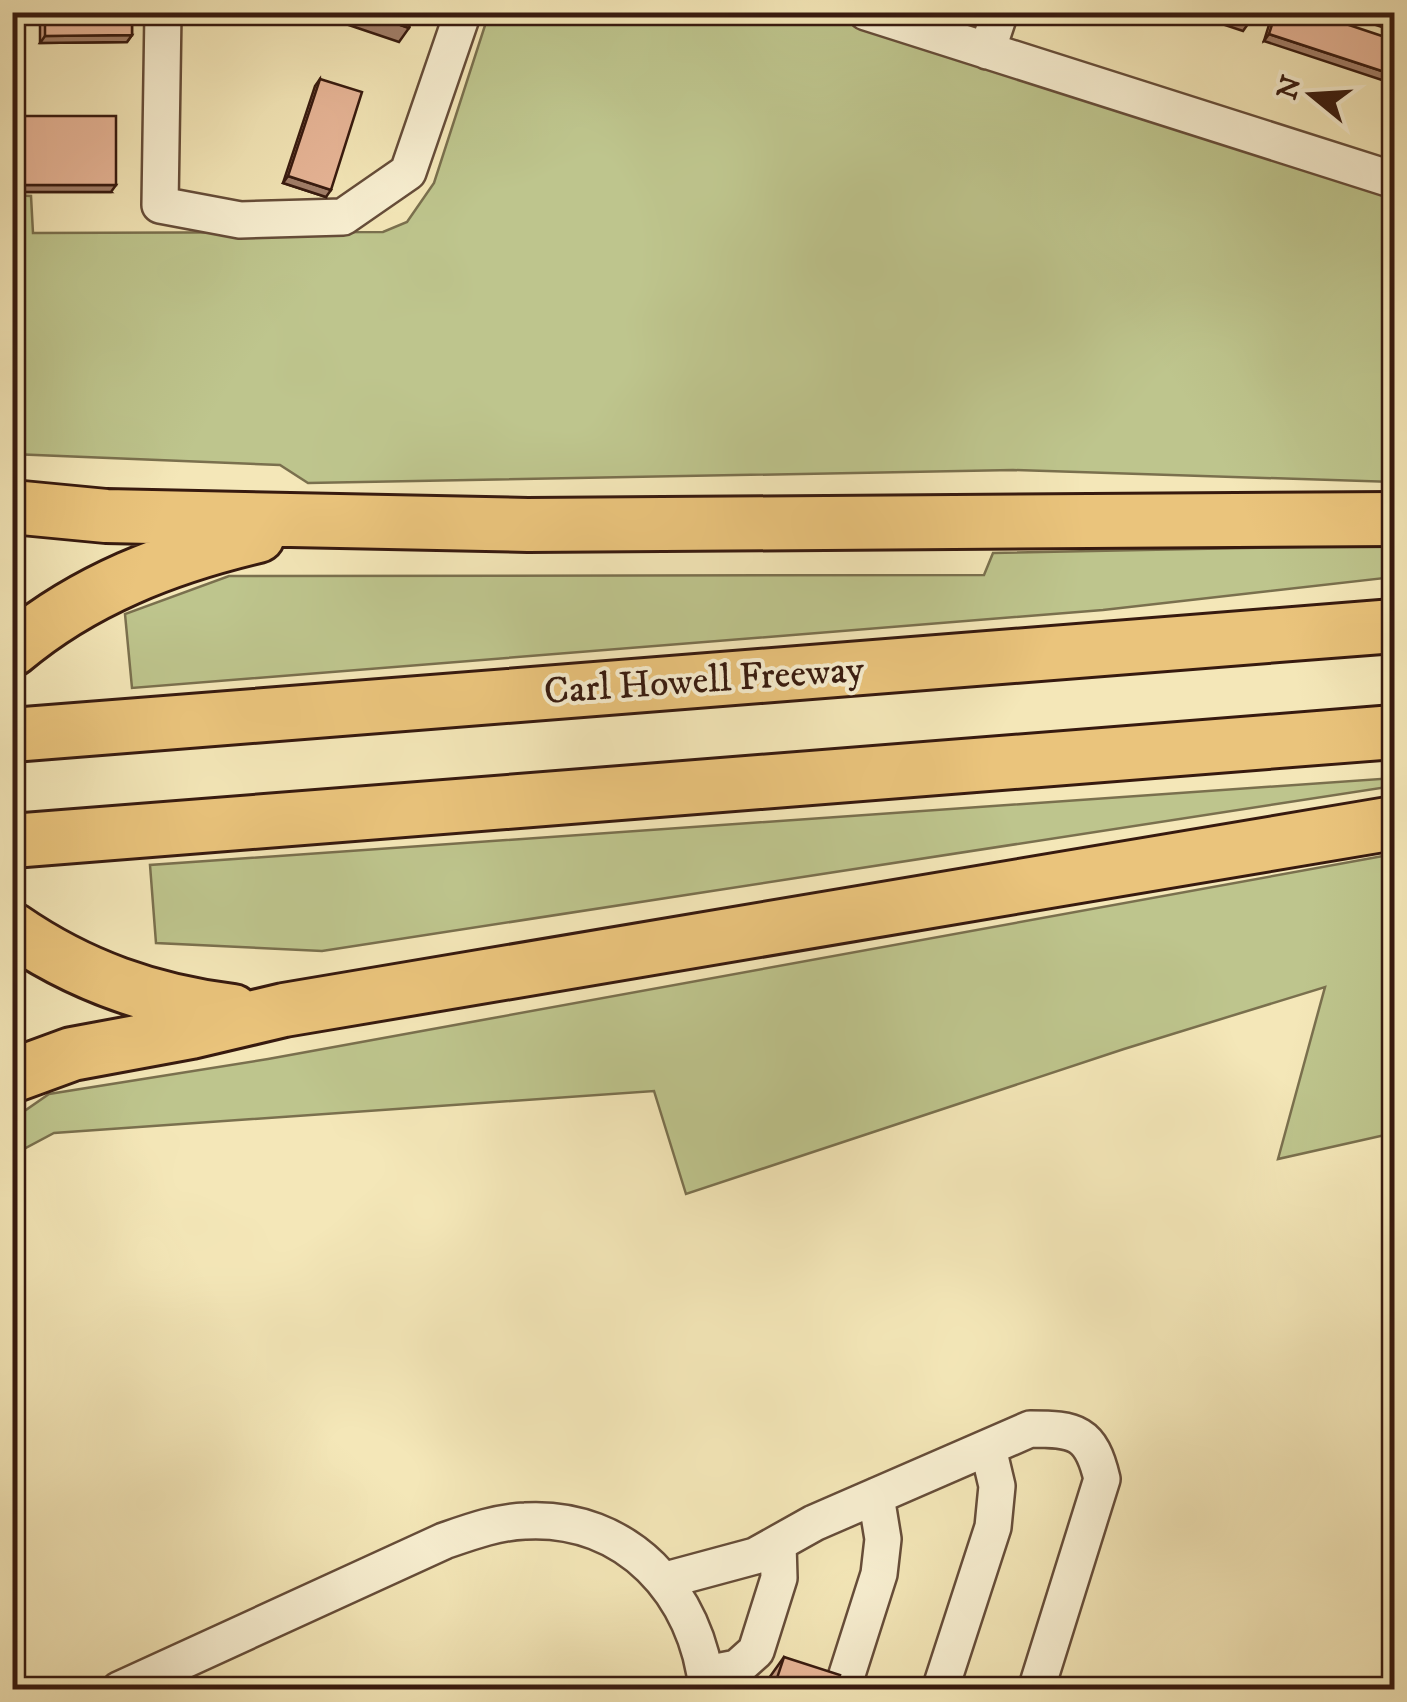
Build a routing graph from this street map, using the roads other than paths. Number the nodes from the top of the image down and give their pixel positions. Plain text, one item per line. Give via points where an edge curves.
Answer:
1 (163, 12) edge
2 (463, 12) edge
3 (866, 12) edge
4 (1000, 12) edge
5 (987, 51) junction
6 (1394, 180) edge
7 (12, 507) edge
8 (1394, 519) edge
9 (318, 522) junction
10 (1394, 626) edge
11 (12, 650) edge
12 (1394, 732) edge
13 (12, 735) edge
14 (1394, 823) edge
15 (12, 840) edge
16 (12, 929) edge
17 (284, 1010) junction
18 (12, 1076) edge
19 (988, 1448) junction
20 (876, 1496) junction
21 (778, 1544) junction
22 (666, 1580) junction
23 (706, 1682) edge
24 (119, 1690) edge
25 (842, 1690) edge
26 (940, 1690) edge
27 (1036, 1690) edge

1 - 2 street via 160,205 240,220 343,218 408,172
3 - 5 street
4 - 5 street
5 - 6 street
7 - 9 highway
8 - 9 highway
9 - 11 highway via 210,549 122,581
10 - 13 highway, Carl Howell Freeway
12 - 15 highway
14 - 17 highway
16 - 17 highway via 77,969 140,992 233,1011
17 - 18 highway via 72,1054
19 - 20 street
19 - 26 street via 997,1486 993,1527
19 - 27 street via 1030,1429 1058,1429 1083,1436 1096,1453 1102,1479
20 - 21 street
20 - 25 street via 879,1574
21 - 22 street
21 - 23 street via 779,1578 756,1651
22 - 23 street via 689,1618
22 - 24 street via 636,1553 567,1525 526,1520 487,1526

